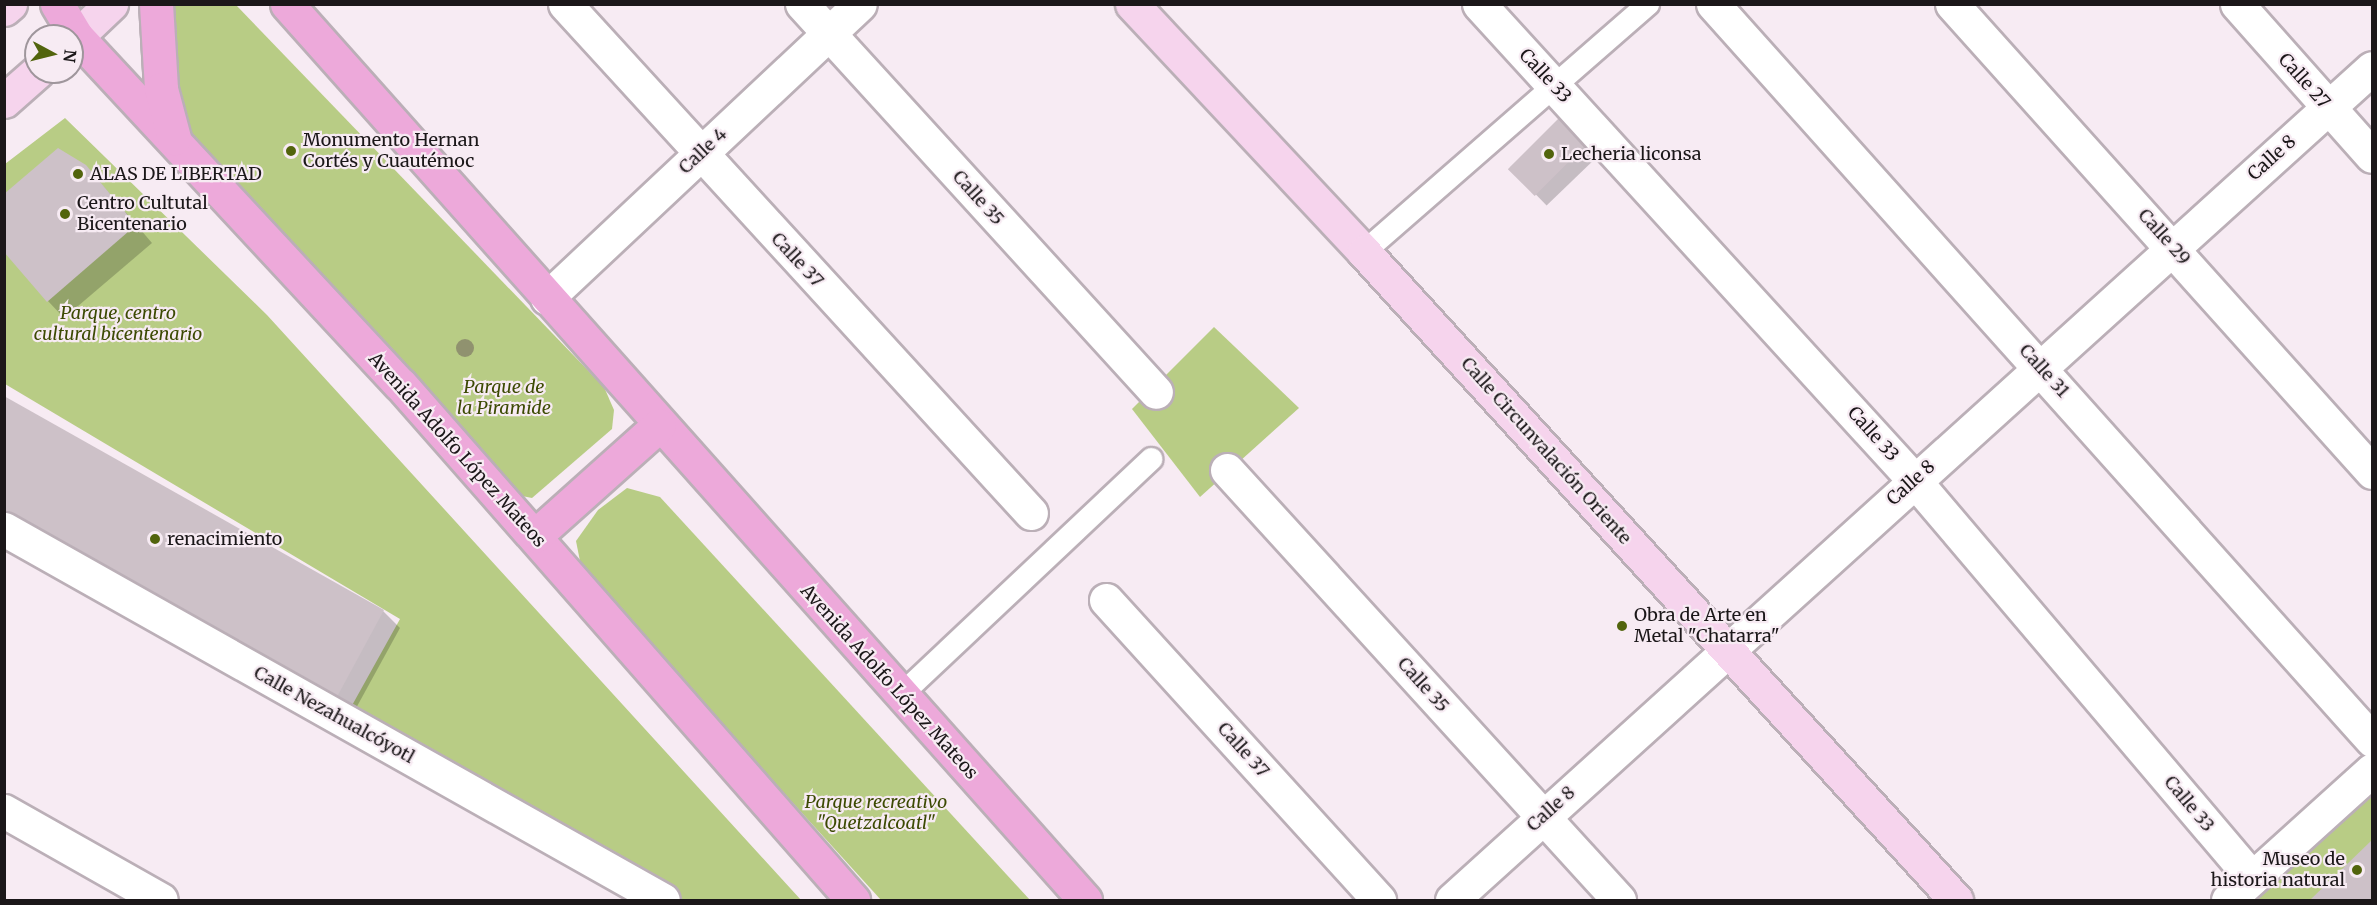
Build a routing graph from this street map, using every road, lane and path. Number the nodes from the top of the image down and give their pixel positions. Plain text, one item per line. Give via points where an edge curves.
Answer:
1 (10, 4) edge
2 (57, 4) edge
3 (67, 4) edge
4 (111, 4) edge
5 (156, 4) edge
6 (287, 4) edge
7 (565, 4) edge
8 (802, 4) edge
9 (860, 4) edge
10 (1132, 4) edge
11 (1479, 4) edge
12 (1648, 4) edge
13 (1713, 4) edge
14 (1952, 4) edge
15 (2237, 4) edge
16 (4, 9) edge
17 (67, 24) edge
18 (71, 24) edge
19 (84, 30) edge
20 (828, 34) junction
21 (84, 49) edge
22 (2373, 68) edge
23 (24, 83) edge
24 (1554, 86) junction
25 (4, 101) edge
26 (2328, 108) junction
27 (176, 144) junction
28 (699, 154) junction
29 (2373, 156) edge
30 (2173, 248) junction
31 (1364, 252) junction
32 (547, 298) junction
33 (2041, 367) junction
34 (1155, 392) dead end
35 (659, 425) junction
36 (1150, 459) dead end
37 (1227, 470) dead end
38 (2373, 472) edge
39 (1914, 480) junction
40 (1031, 513) dead end
41 (4, 529) edge
42 (535, 537) junction
43 (1106, 600) dead end
44 (1727, 649) junction
45 (902, 695) junction
46 (2373, 740) edge
47 (2373, 770) edge
48 (4, 812) edge
49 (1543, 817) junction
50 (2252, 878) junction
51 (161, 900) edge
52 (663, 900) edge
53 (853, 900) edge
54 (1085, 900) edge
55 (1379, 900) edge
56 (1452, 900) edge
57 (1619, 900) edge
58 (1956, 900) edge
59 (2228, 900) edge

1 - 16 street
2 - 17 main road, Avenida Adolfo López Mateos
3 - 18 main road
4 - 19 street
5 - 27 main road via 161,90
6 - 32 main road, Avenida Adolfo López Mateos
7 - 28 street, Calle 37
8 - 20 street, Calle 35
9 - 20 street, Calle 4
10 - 31 street, Calle Circunvalación Oriente
11 - 24 street, Calle 33
12 - 24 lane
13 - 33 street, Calle 31
14 - 30 street, Calle 29
15 - 26 street, Calle 27
20 - 28 street, Calle 4
20 - 34 street, Calle 35
21 - 27 main road, Avenida Adolfo López Mateos
22 - 26 street, Calle 8
23 - 25 street
24 - 31 lane
24 - 39 street, Calle 33
26 - 29 street, Calle 27
26 - 30 street, Calle 8
27 - 42 main road, Avenida Adolfo López Mateos
28 - 32 street, Calle 4
28 - 40 street, Calle 37
30 - 33 street, Calle 8
30 - 38 street, Calle 29
31 - 44 street, Calle Circunvalación Oriente
32 - 35 main road, Avenida Adolfo López Mateos
33 - 39 street, Calle 8
33 - 46 street, Calle 31
35 - 42 main road
35 - 45 main road, Avenida Adolfo López Mateos
36 - 45 lane
37 - 49 street, Calle 35
39 - 44 street, Calle 8
39 - 50 street, Calle 33
41 - 52 street, Calle Nezahualcóyotl
42 - 53 main road, Avenida Adolfo López Mateos
43 - 55 street, Calle 37
44 - 49 street, Calle 8
44 - 58 street, Calle Circunvalación Oriente
45 - 54 main road, Avenida Adolfo López Mateos
47 - 50 street
48 - 51 street
49 - 56 street, Calle 8
49 - 57 street, Calle 35
50 - 59 street

